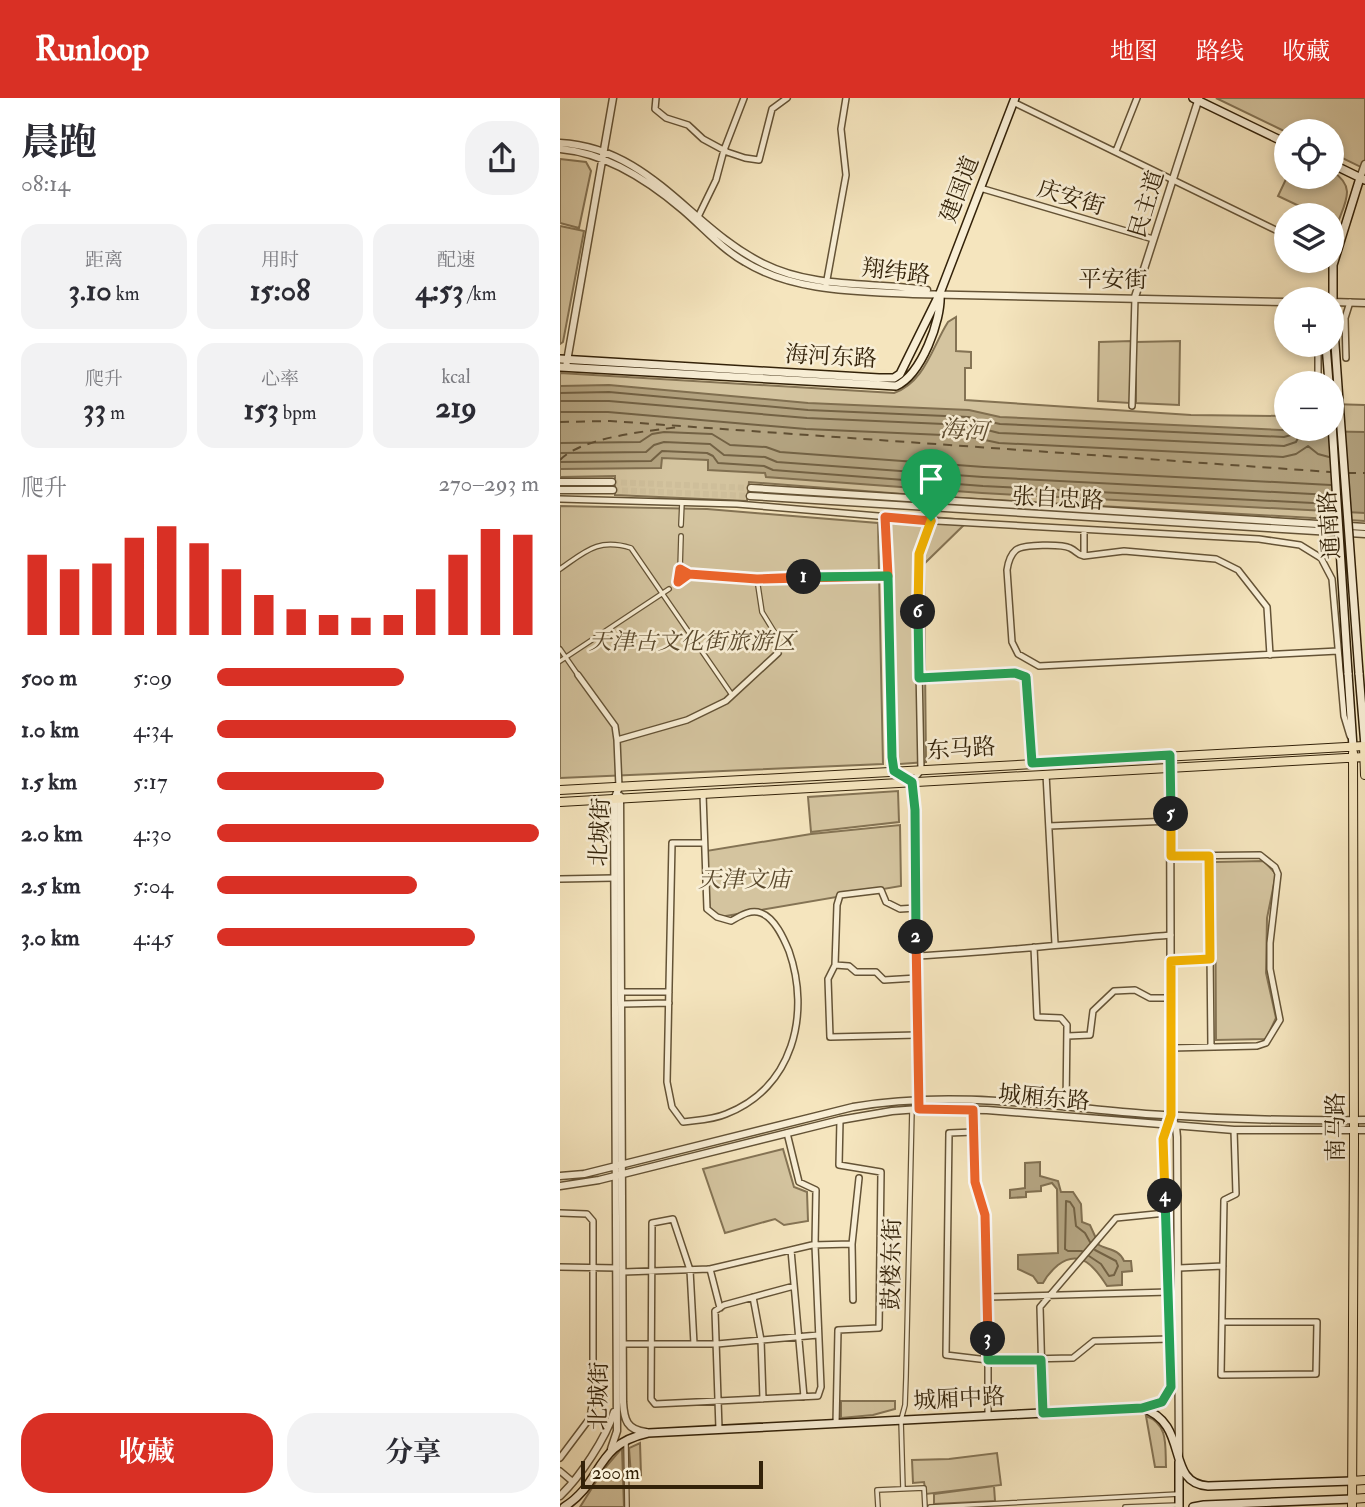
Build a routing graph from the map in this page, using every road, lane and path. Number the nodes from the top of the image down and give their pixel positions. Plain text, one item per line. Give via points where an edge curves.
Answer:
1 (613, 98) edge
2 (656, 98) edge
3 (744, 98) edge
4 (787, 98) edge
5 (846, 98) edge
6 (1137, 98) edge
7 (1197, 99) edge
8 (1014, 100) edge
9 (1274, 137) edge
10 (560, 143) edge
11 (560, 149) edge
12 (724, 150) junction
13 (1116, 151) junction
14 (602, 155) junction
15 (1365, 164) edge
16 (1344, 170) edge
17 (1172, 178) junction
18 (1363, 179) edge
19 (980, 188) junction
20 (697, 219) junction
21 (1274, 229) edge
22 (1344, 229) edge
23 (1153, 239) junction
24 (826, 284) junction
25 (940, 293) junction
26 (1135, 297) junction
27 (1274, 302) edge
28 (1344, 302) edge
29 (1350, 302) junction
30 (1365, 303) edge
31 (1336, 357) edge
32 (1346, 358) dead end
33 (563, 363) edge
34 (1132, 406) dead end
35 (1333, 441) edge
36 (560, 482) edge
37 (612, 482) tunnel mouth
38 (751, 488) tunnel mouth
39 (560, 490) edge
40 (613, 490) tunnel mouth
41 (750, 496) tunnel mouth
42 (560, 499) edge
43 (682, 501) junction
44 (885, 517) junction
45 (931, 521) junction
46 (681, 525) dead end
47 (1365, 527) edge
48 (1084, 530) junction
49 (1365, 534) edge
50 (681, 536) dead end
51 (1084, 556) junction
52 (560, 569) edge
53 (680, 569) junction
54 (689, 574) junction
55 (888, 576) junction
56 (757, 579) junction
57 (668, 589) dead end
58 (662, 593) junction
59 (560, 649) edge
60 (1338, 651) junction
61 (778, 653) joint
62 (1270, 655) junction
63 (566, 657) junction
64 (560, 661) edge
65 (578, 675) joint
66 (919, 678) junction
67 (732, 696) junction
68 (1364, 704) edge
69 (617, 740) junction
70 (1365, 741) edge
71 (1353, 747) junction
72 (1170, 755) junction
73 (1365, 757) edge
74 (1354, 758) junction
75 (1032, 763) junction
76 (1170, 768) junction
77 (921, 770) junction
78 (894, 771) junction
79 (1046, 774) junction
80 (1365, 775) edge
81 (912, 782) junction
82 (619, 787) junction
83 (560, 790) edge
84 (703, 794) junction
85 (617, 799) junction
86 (560, 803) edge
87 (1171, 821) junction
88 (1049, 826) junction
89 (704, 844) junction
90 (1171, 856) junction
91 (1209, 856) junction
92 (560, 878) edge
93 (614, 878) junction
94 (916, 908) junction
95 (1171, 935) junction
96 (1055, 944) junction
97 (1034, 947) junction
98 (917, 956) junction
99 (1210, 959) junction
100 (1171, 961) junction
101 (835, 965) junction
102 (917, 978) junction
103 (622, 992) junction
104 (669, 992) junction
105 (1170, 998) junction
106 (669, 1003) junction
107 (622, 1004) junction
108 (918, 1035) junction
109 (1068, 1036) junction
110 (1211, 1046) junction
111 (1171, 1048) junction
112 (919, 1099) junction
113 (1066, 1107) junction
114 (916, 1109) junction
115 (973, 1110) junction
116 (1171, 1115) junction
117 (840, 1120) junction
118 (1354, 1120) junction
119 (1365, 1120) edge
120 (1167, 1126) junction
121 (1176, 1127) junction
122 (1234, 1130) junction
123 (1354, 1130) junction
124 (1365, 1130) edge
125 (974, 1132) junction
126 (787, 1133) junction
127 (619, 1165) junction
128 (619, 1174) junction
129 (560, 1177) edge
130 (859, 1178) dead end
131 (560, 1186) edge
132 (560, 1213) edge
133 (1166, 1213) junction
134 (852, 1244) junction
135 (815, 1245) junction
136 (791, 1250) junction
137 (1223, 1266) junction
138 (560, 1267) edge
139 (593, 1267) junction
140 (620, 1268) junction
141 (1179, 1268) junction
142 (690, 1269) junction
143 (710, 1269) junction
144 (652, 1270) junction
145 (794, 1286) junction
146 (1169, 1292) junction
147 (1049, 1296) junction
148 (753, 1297) junction
149 (988, 1297) junction
150 (853, 1300) dead end
151 (720, 1308) junction
152 (1223, 1322) junction
153 (818, 1335) junction
154 (800, 1336) junction
155 (1170, 1339) junction
156 (761, 1340) junction
157 (624, 1344) junction
158 (652, 1344) junction
159 (694, 1344) junction
160 (717, 1344) junction
161 (988, 1360) junction
162 (1041, 1360) junction
163 (804, 1397) junction
164 (762, 1399) junction
165 (718, 1402) junction
166 (616, 1403) junction
167 (1142, 1408) junction
168 (1043, 1413) junction
169 (988, 1415) junction
170 (901, 1420) junction
171 (836, 1424) junction
172 (719, 1429) junction
173 (648, 1433) junction
174 (626, 1439) junction
175 (611, 1449) junction
176 (560, 1458) edge
177 (1179, 1460) junction
178 (560, 1471) edge
179 (1352, 1480) junction
180 (1365, 1480) edge
181 (573, 1482) junction
182 (588, 1484) junction
183 (903, 1489) junction
184 (1179, 1494) junction
185 (560, 1496) edge
186 (1365, 1498) edge
187 (1352, 1503) edge
188 (1179, 1506) edge
189 (564, 1507) edge
190 (576, 1507) edge
191 (627, 1507) edge
192 (878, 1507) edge
193 (925, 1507) edge
194 (930, 1507) edge
195 (1125, 1507) edge
196 (1193, 1507) edge

1 - 14 street
2 - 12 street via 655,109 666,118 688,125
3 - 12 street
4 - 12 street via 772,109 759,159
5 - 24 street via 841,129 846,175
6 - 13 street
7 - 9 main road
7 - 17 street, 民主道
8 - 13 street
8 - 19 main road, 建国道
10 - 14 street, 翔纬路 via 581,145
11 - 14 street, 翔纬路
12 - 20 street
13 - 17 street
14 - 20 street, 翔纬路
14 - 33 street
15 - 18 street
16 - 18 main road
17 - 21 street
17 - 23 street, 民主道
18 - 22 main road, 通南路
19 - 23 street, 庆安街
19 - 25 main road, 建国道
20 - 24 street, 翔纬路 via 763,264
23 - 26 street, 民主道
24 - 25 street, 翔纬路
25 - 26 street, 平安街
25 - 33 main road, 海河东路 via 905,368 894,378
26 - 27 street, 平安街
26 - 34 street, 民主道
28 - 29 street
29 - 30 street
29 - 32 street via 1345,318
31 - 68 main road, 通南路, bridge
35 - 71 main road, bridge
36 - 37 street
38 - 47 street, 张自忠路
39 - 40 street
41 - 49 street, 张自忠路
42 - 43 street
43 - 44 street
43 - 46 street
44 - 45 street
44 - 55 street
45 - 48 street
45 - 66 street via 917,567
48 - 51 street
48 - 60 street via 1300,545 1321,558 1332,579
50 - 53 street
51 - 62 street via 1124,551 1216,559 1238,570 1267,607
51 - 62 street via 1062,546 1024,546 1009,562 1009,632 1018,654 1031,663 1049,667
52 - 58 street via 594,545 619,544 631,548
53 - 54 street
53 - 54 street via 677,583
54 - 56 street
55 - 56 street
55 - 78 street
56 - 61 street via 762,612 778,638
57 - 58 street
58 - 63 street
58 - 67 street
59 - 63 street
60 - 62 street
60 - 71 street via 1344,716
61 - 67 street
63 - 64 street
63 - 65 street
65 - 69 street via 615,726
66 - 75 street via 1015,673 1026,677
66 - 77 street
67 - 69 street via 687,720
68 - 70 main road, 通南路
69 - 82 street
70 - 71 main road, 东马路
70 - 73 main road
71 - 72 main road, 东马路
71 - 74 main road, 南马路
72 - 75 main road, 东马路
72 - 76 street
73 - 74 main road, 东马路
73 - 80 main road
74 - 76 main road, 东马路
74 - 118 main road, 南马路
75 - 77 main road, 东马路
76 - 79 main road, 东马路
76 - 87 street
77 - 78 main road, 东马路
77 - 81 street
78 - 81 street
78 - 82 main road, 东马路
79 - 81 main road, 东马路
79 - 88 street
81 - 84 main road, 东马路
81 - 94 street
82 - 83 main road, 东马路
82 - 85 street, 北城街
84 - 85 main road, 东马路
84 - 89 street
85 - 86 main road, 东马路
85 - 93 street, 北城街
85 - 103 street, 北城街
87 - 88 street
87 - 90 street
88 - 96 street
89 - 104 street via 672,843
89 - 106 street via 710,913 731,920 761,913 783,937 792,961 799,995 794,1039 774,1080 747,1103 714,1118 683,1122 672,1107 667,1082
90 - 91 street
90 - 95 street
91 - 99 street
91 - 110 street via 1260,855 1275,867 1270,969 1280,1020 1266,1043
92 - 93 street
93 - 127 street, 北城街
94 - 98 street
94 - 101 street via 900,909 886,902 881,890 839,895
95 - 96 street
95 - 100 street
96 - 97 street
97 - 98 street
97 - 109 street via 1037,1017 1061,1018 1068,1025
98 - 102 street
99 - 100 street
99 - 110 street
100 - 105 street
101 - 102 street via 876,972 884,980
101 - 108 street via 828,979 830,1037
102 - 108 street
103 - 104 street
103 - 107 street, 北城街
104 - 106 street
105 - 109 street via 1150,998 1135,990 1114,991 1093,1011 1090,1035
105 - 111 street
106 - 107 street
107 - 127 street, 北城街
108 - 112 street
109 - 113 street
110 - 111 street
111 - 116 street
112 - 113 street, 城厢东路
112 - 114 street
112 - 127 street, 城厢东路 via 853,1107
113 - 116 street, 城厢东路
114 - 115 street, 城厢东路
114 - 117 street, 城厢东路
114 - 170 street, 鼓楼东街
115 - 120 street, 城厢东路
115 - 125 street
116 - 118 street, 城厢东路
116 - 120 street
116 - 121 street
117 - 126 street, 城厢东路
117 - 171 street via 839,1165 881,1172 881,1213 879,1328 838,1330
118 - 119 street, 城厢东路
118 - 123 main road, 南马路
120 - 121 street, 城厢东路
120 - 133 street via 1163,1139
121 - 122 street, 城厢东路
121 - 141 street
122 - 123 street, 城厢东路
122 - 137 street via 1236,1194 1224,1200
123 - 124 street, 城厢东路
123 - 179 main road, 南马路
125 - 149 street via 975,1182 985,1215
125 - 161 street via 949,1133 946,1355
126 - 128 street, 城厢东路
126 - 135 street via 799,1182 816,1190
127 - 128 street, 北城街
127 - 129 street, 城厢东路
128 - 131 street, 城厢东路
128 - 140 street, 北城街
130 - 134 street
132 - 139 street via 587,1214 593,1221
133 - 146 street
133 - 147 street via 1115,1218
134 - 135 street
134 - 150 street
135 - 136 street
135 - 153 street
136 - 143 street
136 - 145 street
137 - 141 street
137 - 152 street
138 - 139 street
139 - 140 street
139 - 176 street via 590,1418
140 - 144 street
140 - 157 street, 北城街
140 - 166 street, 北城街
141 - 177 street
142 - 143 street
142 - 144 street
142 - 144 street via 673,1219 653,1223
142 - 159 street
143 - 151 street
144 - 158 street
145 - 148 street
145 - 154 street
146 - 147 street
146 - 155 street
147 - 149 street
147 - 162 street via 1040,1307
148 - 151 street
148 - 156 street
149 - 161 street
151 - 160 street via 715,1311
152 - 152 street via 1317,1322 1316,1374 1222,1375
153 - 154 street
153 - 163 street via 821,1387 818,1396
154 - 156 street
154 - 163 street
155 - 162 street via 1094,1341 1073,1358
155 - 167 street via 1169,1393 1162,1402
156 - 160 street
156 - 164 street
157 - 158 street
157 - 173 street, 北城街 via 625,1420 633,1430
158 - 159 street
158 - 165 street via 654,1404
159 - 160 street
160 - 165 street
161 - 162 street
161 - 169 street
162 - 168 street
163 - 164 street
164 - 165 street
165 - 172 street
166 - 175 street, 北城街 via 617,1432
166 - 181 street via 608,1427
167 - 168 main road, 城厢中路
167 - 177 main road via 1168,1425
168 - 169 main road, 城厢中路
169 - 170 main road, 城厢中路
170 - 171 main road, 城厢中路
170 - 183 street, 鼓楼东街
171 - 172 main road, 城厢中路
172 - 173 main road, 城厢中路
173 - 174 main road, 城厢中路
174 - 175 main road, 城厢中路
174 - 191 street
175 - 182 main road, 城厢中路
177 - 179 main road via 1188,1478 1203,1485
177 - 184 main road
178 - 181 street
179 - 180 main road
179 - 187 main road, 南马路
181 - 185 street
182 - 189 main road, 城厢中路
182 - 190 main road, 城厢中路
183 - 192 street via 877,1490
183 - 193 street via 924,1488
184 - 188 main road
184 - 194 street
186 - 187 main road
187 - 196 main road
188 - 195 street

